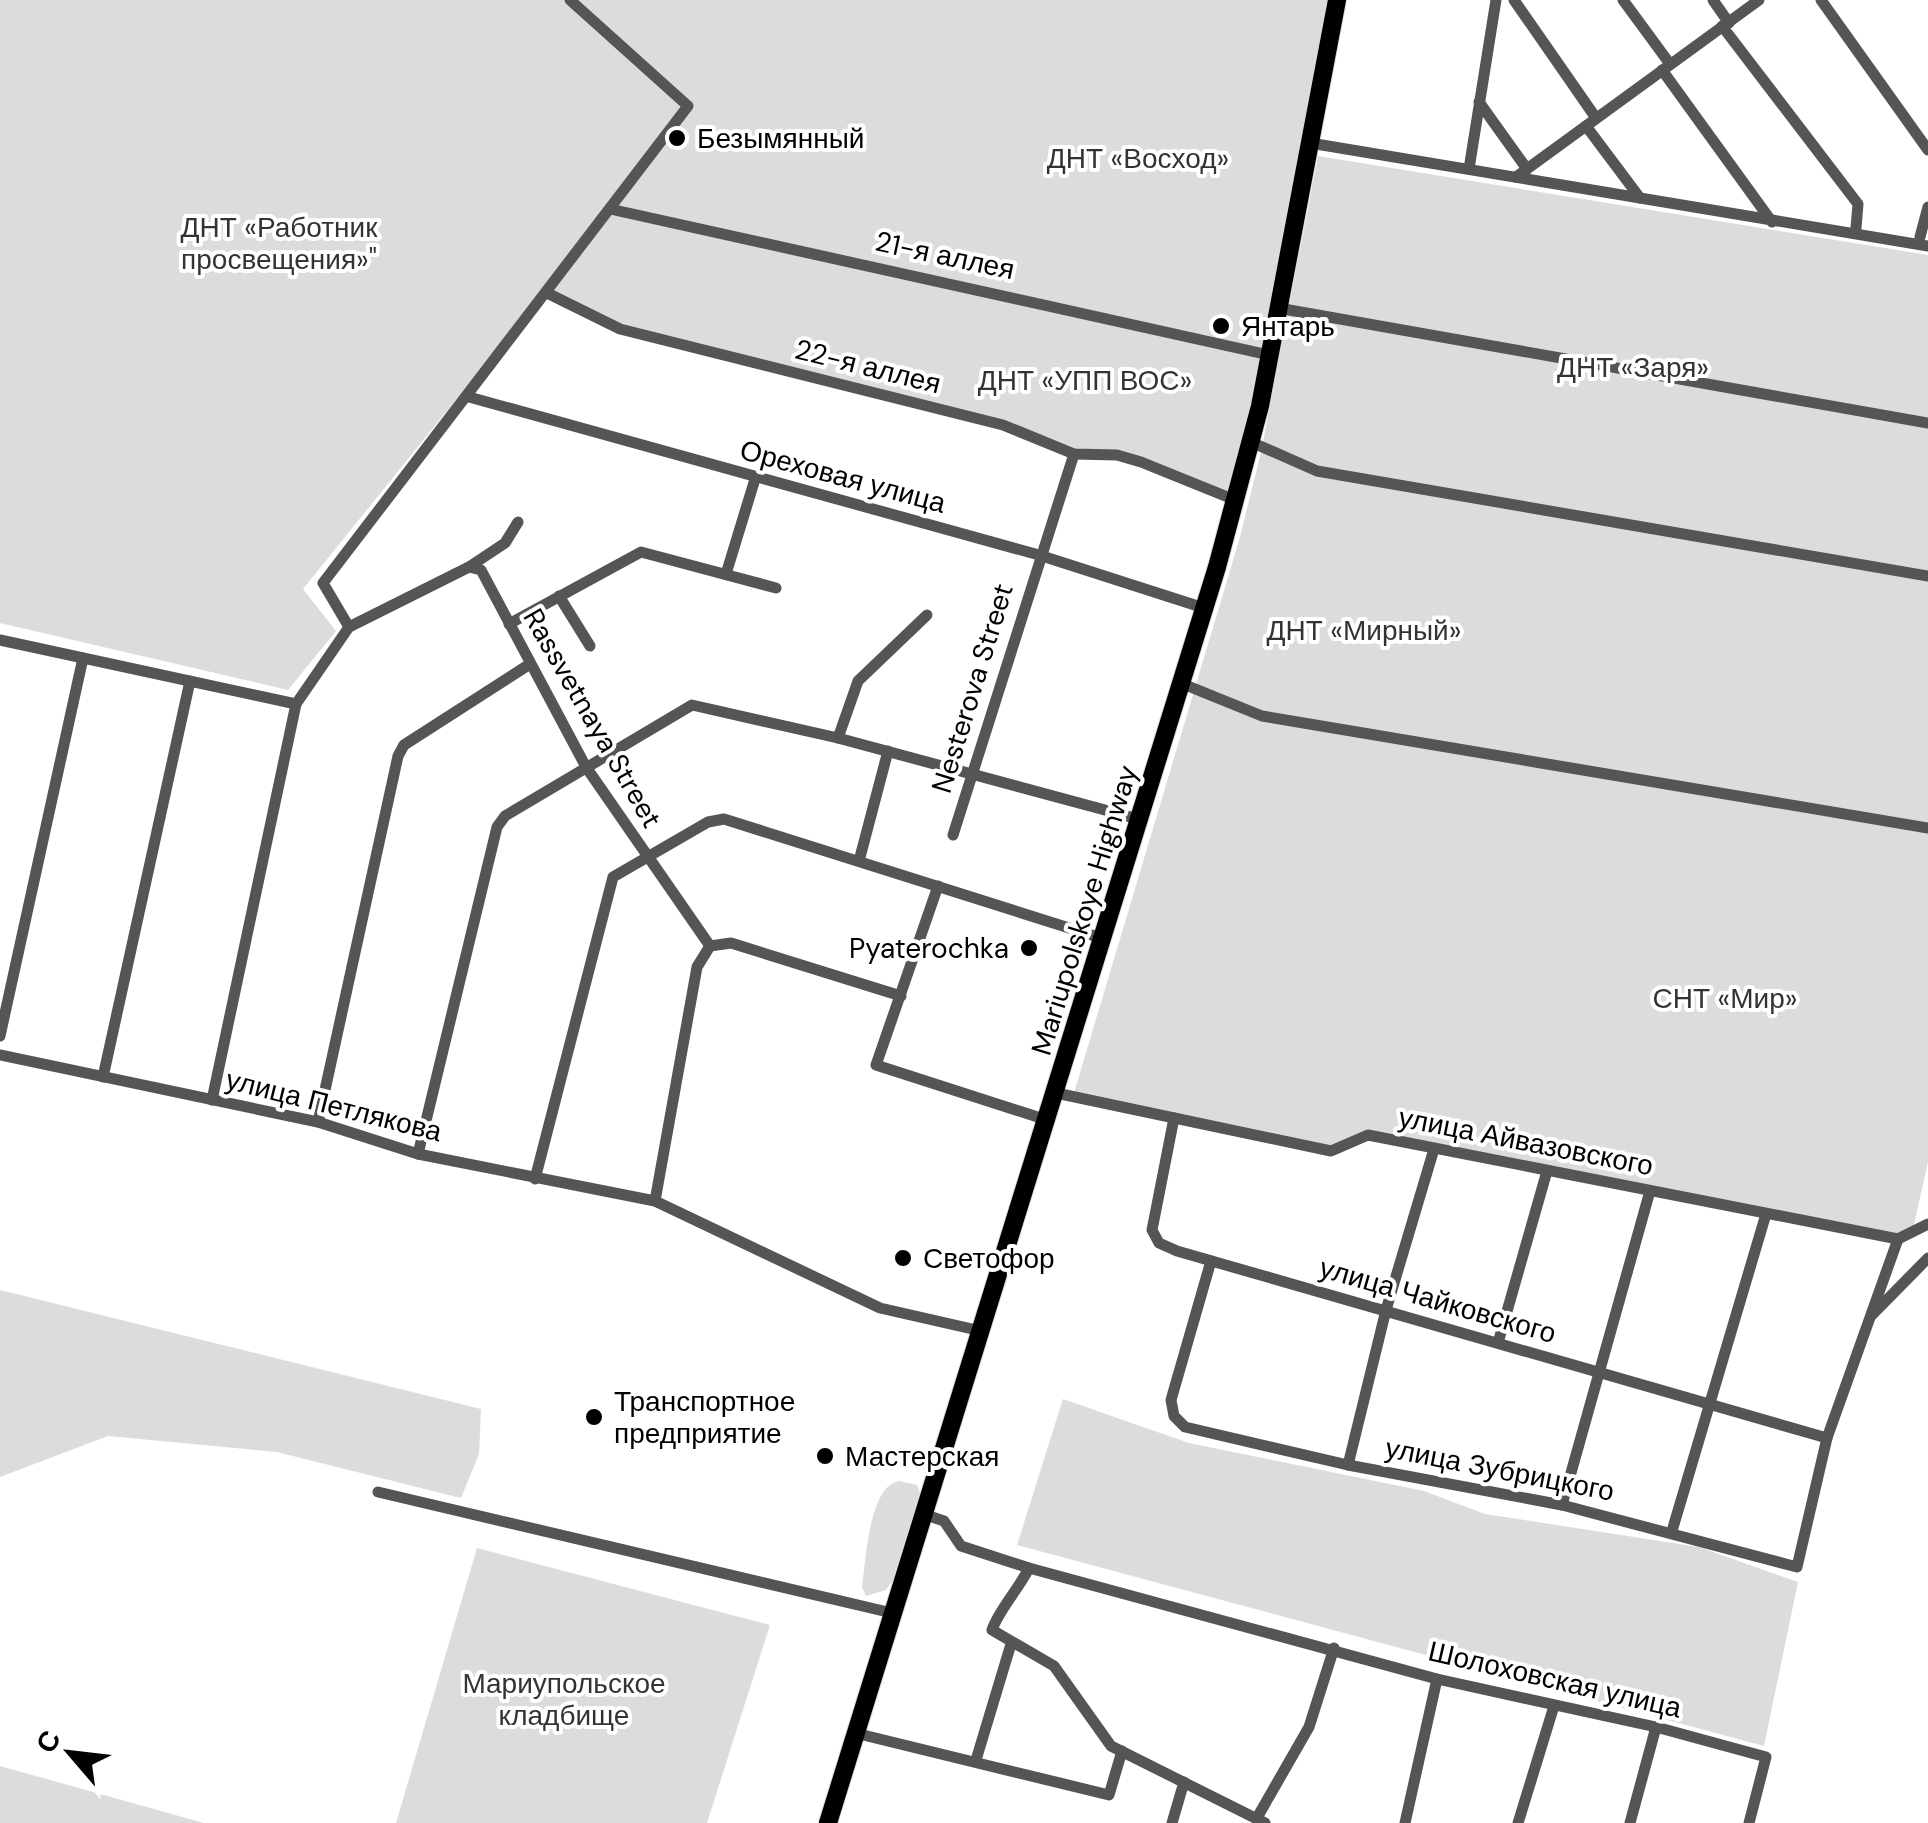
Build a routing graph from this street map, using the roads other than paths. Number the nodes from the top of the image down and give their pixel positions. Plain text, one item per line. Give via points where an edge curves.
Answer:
1 (570, 0) edge
2 (1337, 0) edge
3 (1496, 0) edge
4 (1514, 0) edge
5 (1624, 0) edge
6 (1712, 0) edge
7 (1759, 0) edge
8 (1821, 0) edge
9 (1725, 24) junction
10 (1666, 67) junction
11 (1480, 102) junction
12 (1591, 122) junction
13 (1310, 144) junction
14 (1928, 150) edge
15 (1469, 169) junction
16 (1527, 169) junction
17 (1516, 177) junction
18 (1641, 199) junction
19 (1928, 207) edge
20 (610, 208) junction
21 (1772, 222) junction
22 (1856, 228) dead end
23 (1924, 242) edge
24 (547, 292) junction
25 (1278, 308) junction
26 (1270, 354) junction
27 (468, 397) junction
28 (1928, 423) edge
29 (1251, 442) junction
30 (1074, 454) junction
31 (756, 479) junction
32 (1235, 500) junction
33 (518, 522) dead end
34 (1039, 556) junction
35 (468, 566) junction
36 (726, 574) junction
37 (1928, 576) edge
38 (776, 588) dead end
39 (558, 596) junction
40 (1204, 608) junction
41 (927, 615) dead end
42 (508, 624) junction
43 (349, 627) junction
44 (0, 640) edge
45 (590, 646) dead end
46 (84, 658) junction
47 (530, 664) junction
48 (190, 681) junction
49 (1183, 684) junction
50 (296, 704) junction
51 (838, 738) junction
52 (888, 751) junction
53 (586, 767) junction
54 (972, 774) junction
55 (1142, 820) junction
56 (1928, 828) edge
57 (954, 835) dead end
58 (644, 856) junction
59 (859, 860) junction
60 (938, 886) junction
61 (1104, 939) junction
62 (710, 946) junction
63 (901, 996) junction
64 (0, 1036) edge
65 (0, 1055) edge
66 (102, 1077) junction
67 (1056, 1093) junction
68 (212, 1100) junction
69 (1174, 1118) junction
70 (1047, 1120) junction
71 (318, 1122) junction
72 (1434, 1148) junction
73 (418, 1154) junction
74 (1547, 1171) junction
75 (535, 1179) junction
76 (1650, 1191) junction
77 (655, 1202) junction
78 (1766, 1214) junction
79 (1928, 1224) edge
80 (1898, 1239) junction
81 (1928, 1258) edge
82 (1211, 1261) junction
83 (1386, 1310) junction
84 (1869, 1318) junction
85 (981, 1331) junction
86 (1498, 1343) junction
87 (1599, 1373) junction
88 (1707, 1405) junction
89 (1827, 1438) junction
90 (1348, 1465) junction
91 (378, 1492) dead end
92 (1562, 1505) junction
93 (923, 1514) junction
94 (1672, 1530) junction
95 (1029, 1568) junction
96 (892, 1612) junction
97 (1011, 1644) junction
98 (1334, 1648) junction
99 (1438, 1679) junction
100 (1554, 1706) junction
101 (1656, 1727) junction
102 (855, 1733) junction
103 (1122, 1751) junction
104 (976, 1760) junction
105 (1184, 1782) junction
106 (1262, 1819) edge
107 (828, 1823) edge
108 (1172, 1823) edge
109 (1405, 1823) edge
110 (1518, 1823) edge
111 (1630, 1823) edge
112 (1749, 1823) edge

1 - 20 street via 688,106
2 - 13 main road, Mariupolskoye Highway
3 - 11 street
4 - 12 street
5 - 10 street
6 - 9 street
7 - 9 street
8 - 14 street
9 - 10 street
9 - 22 street via 1858,204
10 - 12 street
10 - 21 street
11 - 15 street
11 - 16 street
12 - 16 street
12 - 18 street
13 - 15 street
13 - 25 main road, Mariupolskoye Highway
15 - 17 street
16 - 17 street
17 - 18 street
18 - 21 street
19 - 23 street
20 - 24 street
20 - 26 street, 21-я аллея
21 - 23 street
24 - 27 street
24 - 30 street, 22-я аллея via 620,329 1003,426
25 - 26 main road, Mariupolskoye Highway
25 - 28 street
26 - 29 main road, Mariupolskoye Highway
27 - 31 street, Ореховая улица
27 - 43 street via 323,584
29 - 32 main road, Mariupolskoye Highway
29 - 37 street via 1317,471
30 - 32 street, 22-я аллея via 1117,455
30 - 34 street, Nesterova Street
31 - 34 street, Ореховая улица
31 - 36 street
32 - 40 main road, Mariupolskoye Highway
33 - 35 street via 505,543
34 - 40 street, Ореховая улица
34 - 54 street, Nesterova Street
35 - 42 street, Rassvetnaya Street via 481,570
35 - 43 street
36 - 38 street
36 - 39 street via 641,552
39 - 42 street
39 - 45 street
40 - 49 main road, Mariupolskoye Highway
41 - 51 street via 858,680
42 - 47 street, Rassvetnaya Street
43 - 50 street
44 - 46 street
46 - 48 street
46 - 64 street
47 - 53 street, Rassvetnaya Street
47 - 71 street via 404,745 398,756
48 - 50 street
48 - 66 street
49 - 55 main road, Mariupolskoye Highway
49 - 56 street via 1262,716
50 - 68 street
51 - 52 street
51 - 53 street via 692,704
52 - 54 street
52 - 59 street
53 - 58 street, Rassvetnaya Street
53 - 73 street via 497,827
54 - 55 street
54 - 57 street, Nesterova Street
55 - 61 main road, Mariupolskoye Highway
58 - 59 street via 724,819
58 - 62 street, Rassvetnaya Street
58 - 75 street via 613,877 606,893 605,921
59 - 60 street
60 - 61 street
60 - 63 street
61 - 67 main road, Mariupolskoye Highway
62 - 63 street via 731,943
62 - 77 street via 696,966
63 - 70 street via 876,1065
65 - 66 street, улица Петлякова
66 - 68 street, улица Петлякова
67 - 69 street, улица Айвазовского
67 - 70 main road, Mariupolskoye Highway
68 - 71 street, улица Петлякова
69 - 72 street, улица Айвазовского via 1331,1151 1368,1136
69 - 82 street, улица Чайковского via 1152,1230 1160,1243
70 - 85 main road, Mariupolskoye Highway
71 - 73 street, улица Петлякова
72 - 74 street, улица Айвазовского
72 - 83 street
73 - 75 street, улица Петлякова
74 - 76 street, улица Айвазовского
74 - 86 street
75 - 77 street, улица Петлякова
76 - 78 street, улица Айвазовского
76 - 87 street
77 - 85 street, улица Петлякова via 880,1308
78 - 80 street, улица Айвазовского
78 - 88 street
79 - 80 street
80 - 84 street
81 - 84 street
82 - 83 street, улица Чайковского
82 - 90 street, улица Зубрицкого via 1171,1400 1174,1416 1192,1430
83 - 86 street, улица Чайковского
83 - 90 street
84 - 89 street
85 - 93 main road, Mariupolskoye Highway
86 - 87 street, улица Чайковского
87 - 88 street, улица Чайковского
87 - 92 street
88 - 89 street, улица Чайковского
88 - 94 street
89 - 94 street, улица Зубрицкого via 1796,1566
90 - 92 street, улица Зубрицкого
91 - 96 street
92 - 94 street, улица Зубрицкого
93 - 95 street, Шолоховская улица via 944,1521 961,1546
93 - 96 main road, Mariupolskoye Highway
95 - 97 street via 992,1630
95 - 98 street, Шолоховская улица
96 - 102 main road, Mariupolskoye Highway
97 - 103 street via 1054,1666 1111,1746
97 - 104 street
98 - 99 street, Шолоховская улица
98 - 106 street via 1310,1726
99 - 100 street, Шолоховская улица
99 - 109 street
100 - 101 street, Шолоховская улица
100 - 110 street
101 - 111 street
101 - 112 street, Шолоховская улица via 1766,1757
102 - 104 street
102 - 107 main road, Mariupolskoye Highway
103 - 104 street via 1110,1795
103 - 105 street
105 - 106 street
105 - 108 street

